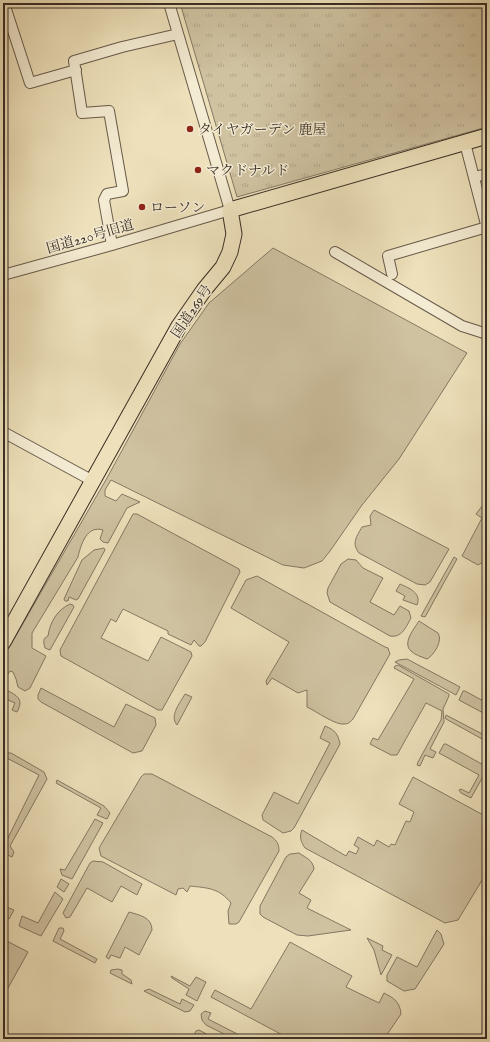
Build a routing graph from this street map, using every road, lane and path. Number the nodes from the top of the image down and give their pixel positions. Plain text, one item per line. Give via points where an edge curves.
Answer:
1 (4, 3) edge
2 (169, 3) edge
3 (178, 34) junction
4 (76, 70) junction
5 (487, 136) edge
6 (465, 143) junction
7 (487, 174) edge
8 (474, 177) junction
9 (230, 210) junction
10 (487, 228) edge
11 (112, 245) junction
12 (334, 252) dead end
13 (392, 274) dead end
14 (3, 275) edge
15 (487, 334) edge
16 (3, 432) edge
17 (93, 481) junction
18 (3, 642) edge

1 - 4 street via 30,83
2 - 3 street
3 - 4 street via 74,61
3 - 9 street
4 - 11 street via 82,113 109,111 123,191 107,194 104,200
5 - 6 highway
6 - 8 street
6 - 9 highway
7 - 8 street
8 - 10 street
9 - 11 street, 国道220号旧道
9 - 17 highway, 国道269号 via 234,234 223,267 179,326
10 - 13 street via 388,256
11 - 14 street, 国道220号旧道
12 - 15 street via 462,326
16 - 17 street
17 - 18 highway, 国道269号

